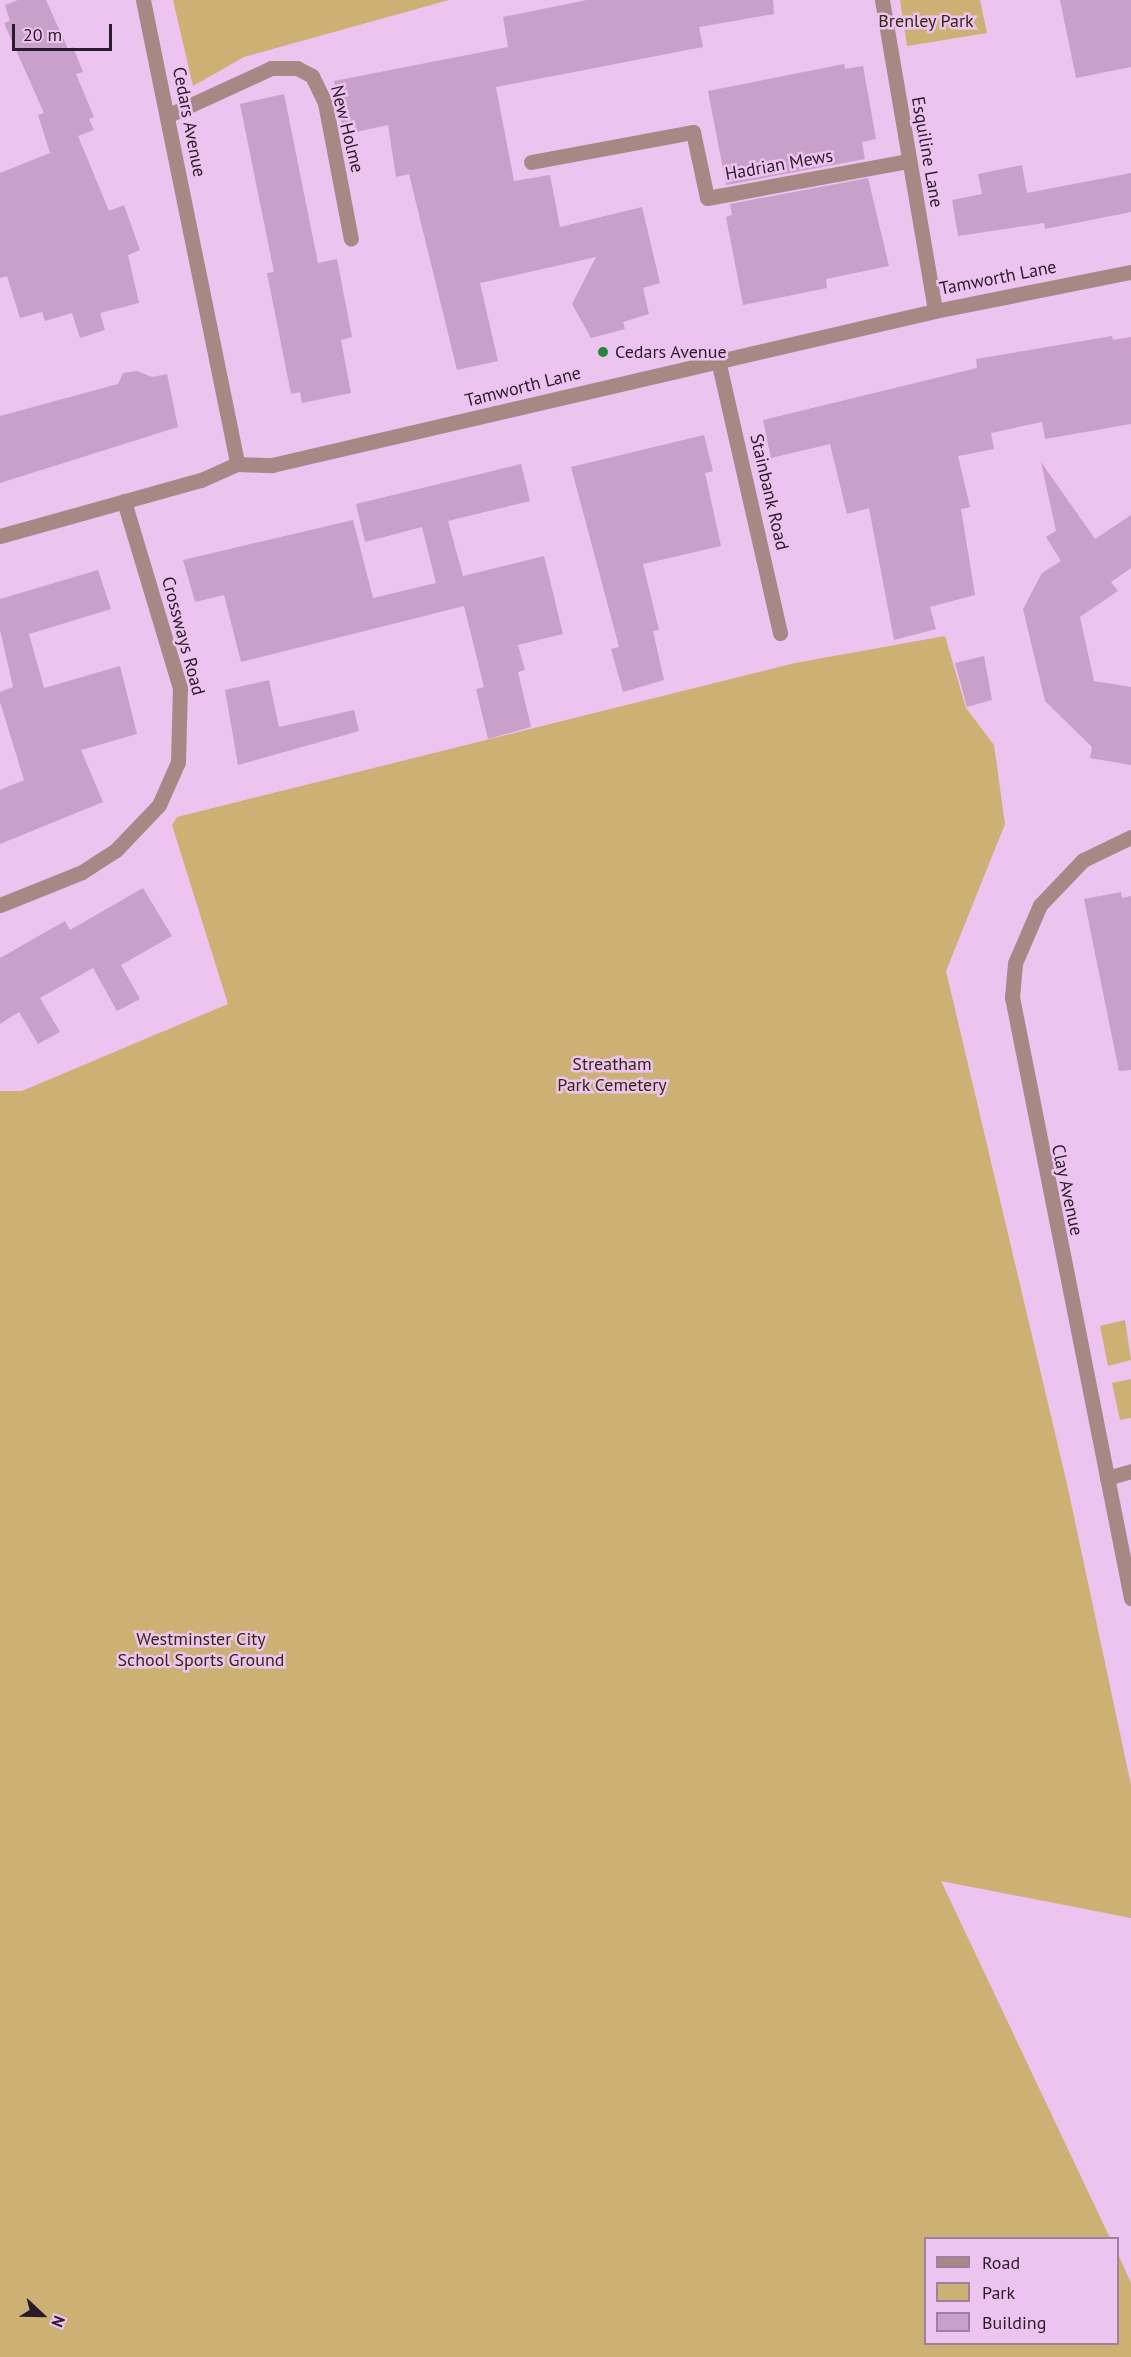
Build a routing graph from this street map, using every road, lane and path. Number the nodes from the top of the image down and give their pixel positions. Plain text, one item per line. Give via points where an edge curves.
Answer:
1 (143, 0) edge
2 (882, 0) edge
3 (169, 115) junction
4 (909, 161) junction
5 (531, 162) dead end
6 (351, 239) dead end
7 (1131, 272) edge
8 (935, 311) junction
9 (718, 360) junction
10 (237, 464) junction
11 (124, 501) junction
12 (0, 536) edge
13 (780, 633) dead end
14 (1131, 837) edge
15 (0, 905) edge
16 (1131, 1471) edge
17 (1107, 1478) junction
18 (1131, 1598) edge

1 - 3 street, Cedars Avenue
2 - 4 street, Esquiline Lane
3 - 6 street, New Holme via 271,68 304,72 322,94
3 - 10 street, Cedars Avenue
4 - 5 street, Hadrian Mews via 707,198 693,132
4 - 8 street, Esquiline Lane
7 - 8 street, Tamworth Lane
8 - 9 street, Tamworth Lane
9 - 10 street, Tamworth Lane via 272,465
9 - 13 street, Stainbank Road
10 - 11 street, Tamworth Lane via 201,480
11 - 12 street, Tamworth Lane
11 - 15 street, Crossways Road via 180,688 178,762 148,821 116,850 82,872
14 - 17 street, Clay Avenue via 1083,860 1040,905 1015,963 1012,998
16 - 17 street
17 - 18 street, Clay Avenue

